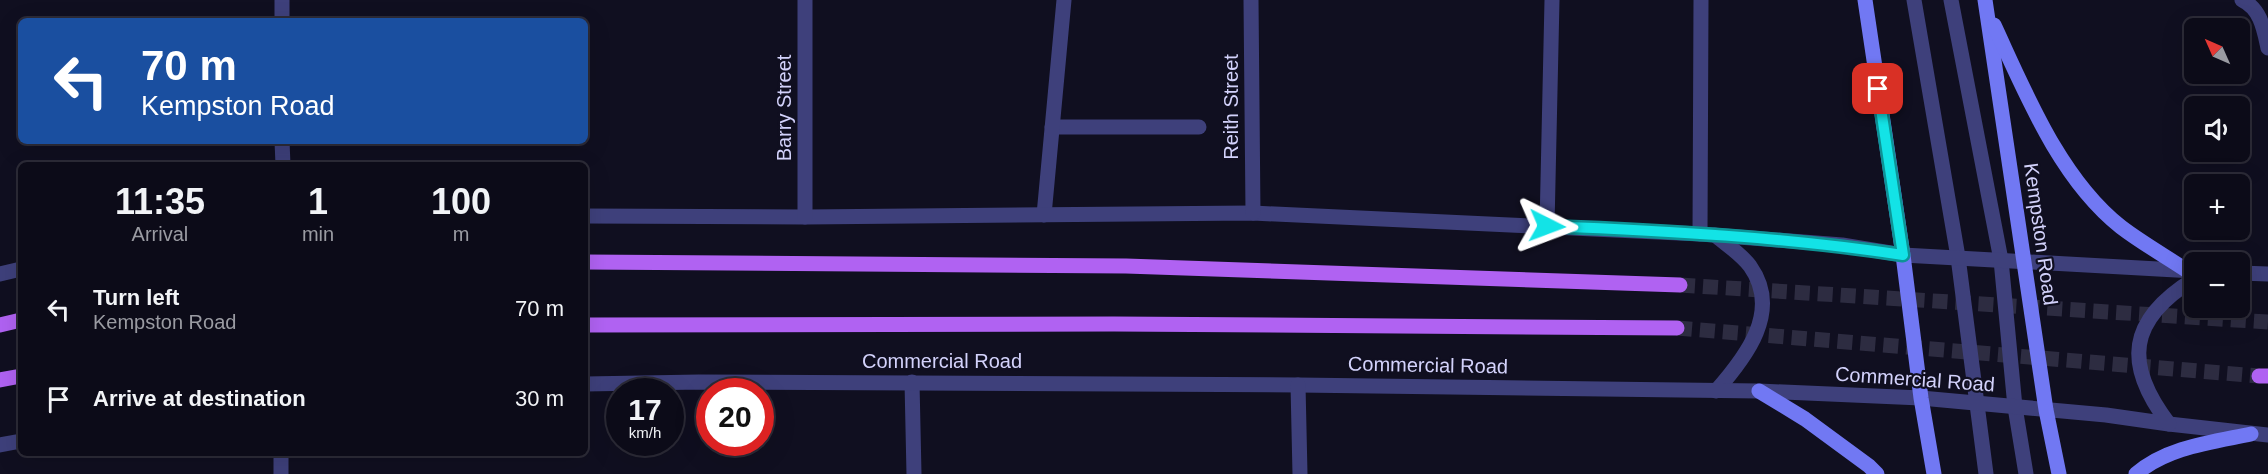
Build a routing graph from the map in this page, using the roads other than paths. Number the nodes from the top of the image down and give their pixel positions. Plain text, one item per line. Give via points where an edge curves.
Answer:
1 (282, 0) edge
2 (805, 0) edge
3 (1064, 0) edge
4 (1251, 0) edge
5 (1552, 0) edge
6 (1701, 0) edge
7 (1865, 0) edge
8 (1914, 0) edge
9 (1951, 0) edge
10 (2242, 0) edge
11 (1986, 4) edge
12 (282, 18) edge
13 (2268, 48) edge
14 (1052, 127) junction
15 (1199, 127) dead end
16 (282, 144) edge
17 (283, 162) edge
18 (1253, 213) junction
19 (1044, 215) junction
20 (588, 216) edge
21 (805, 217) junction
22 (1547, 226) junction
23 (1708, 235) junction
24 (1903, 255) junction
25 (1958, 257) junction
26 (2001, 260) junction
27 (2024, 260) junction
28 (588, 262) edge
29 (2184, 268) edge
30 (18, 270) edge
31 (2184, 272) edge
32 (2250, 273) edge
33 (0, 274) edge
34 (2268, 274) edge
35 (2184, 282) edge
36 (1680, 285) tunnel mouth
37 (18, 321) edge
38 (0, 325) edge
39 (588, 325) edge
40 (1677, 328) tunnel mouth
41 (18, 377) edge
42 (0, 380) edge
43 (912, 382) junction
44 (588, 384) edge
45 (1298, 385) junction
46 (1716, 391) junction
47 (1759, 391) junction
48 (1921, 398) junction
49 (1976, 404) junction
50 (2015, 407) junction
51 (2046, 410) junction
52 (2169, 424) junction
53 (2251, 434) junction
54 (2268, 435) edge
55 (18, 442) edge
56 (0, 445) edge
57 (281, 456) edge
58 (281, 474) edge
59 (914, 474) edge
60 (1300, 474) edge
61 (1877, 474) edge
62 (1934, 474) edge
63 (1986, 474) edge
64 (2026, 474) edge
65 (2060, 474) edge
66 (2136, 474) edge

1 - 12 street
2 - 21 street, Barry Street
3 - 14 street
4 - 18 street, Reith Street
5 - 22 street
6 - 23 street
7 - 24 main road
8 - 25 street
9 - 26 street
10 - 13 street via 2262,21
11 - 27 main road, Kempston Road
11 - 29 main road via 2039,121 2059,155 2120,226
14 - 15 street
14 - 19 street
16 - 17 street
18 - 19 street
18 - 22 street
19 - 21 street
20 - 21 street
22 - 23 street
23 - 24 street via 1842,245
23 - 46 street via 1750,265 1763,300 1761,319 1748,352
24 - 25 street
24 - 48 main road
25 - 26 street
25 - 49 street
26 - 27 street
26 - 50 street
27 - 31 street
27 - 51 main road, Kempston Road
28 - 36 main road via 1126,266
30 - 33 street
32 - 34 street
35 - 52 street via 2148,322 2139,341 2138,362 2143,382
37 - 38 main road
39 - 40 main road, Commercial Road
41 - 42 main road
43 - 44 street, Commercial Road
43 - 45 street, Commercial Road
43 - 59 street
45 - 46 street, Commercial Road
45 - 60 street
46 - 47 street, Commercial Road
47 - 48 street, Commercial Road
47 - 61 main road via 1805,419
48 - 49 street, Commercial Road
48 - 62 main road
49 - 50 street, Commercial Road
49 - 63 street
50 - 51 street, Commercial Road
50 - 64 street
51 - 52 street, Commercial Road
51 - 65 main road, Kempston Road
52 - 53 street, Commercial Road
53 - 54 street, Commercial Road
53 - 66 main road via 2193,446
55 - 56 street
57 - 58 street

